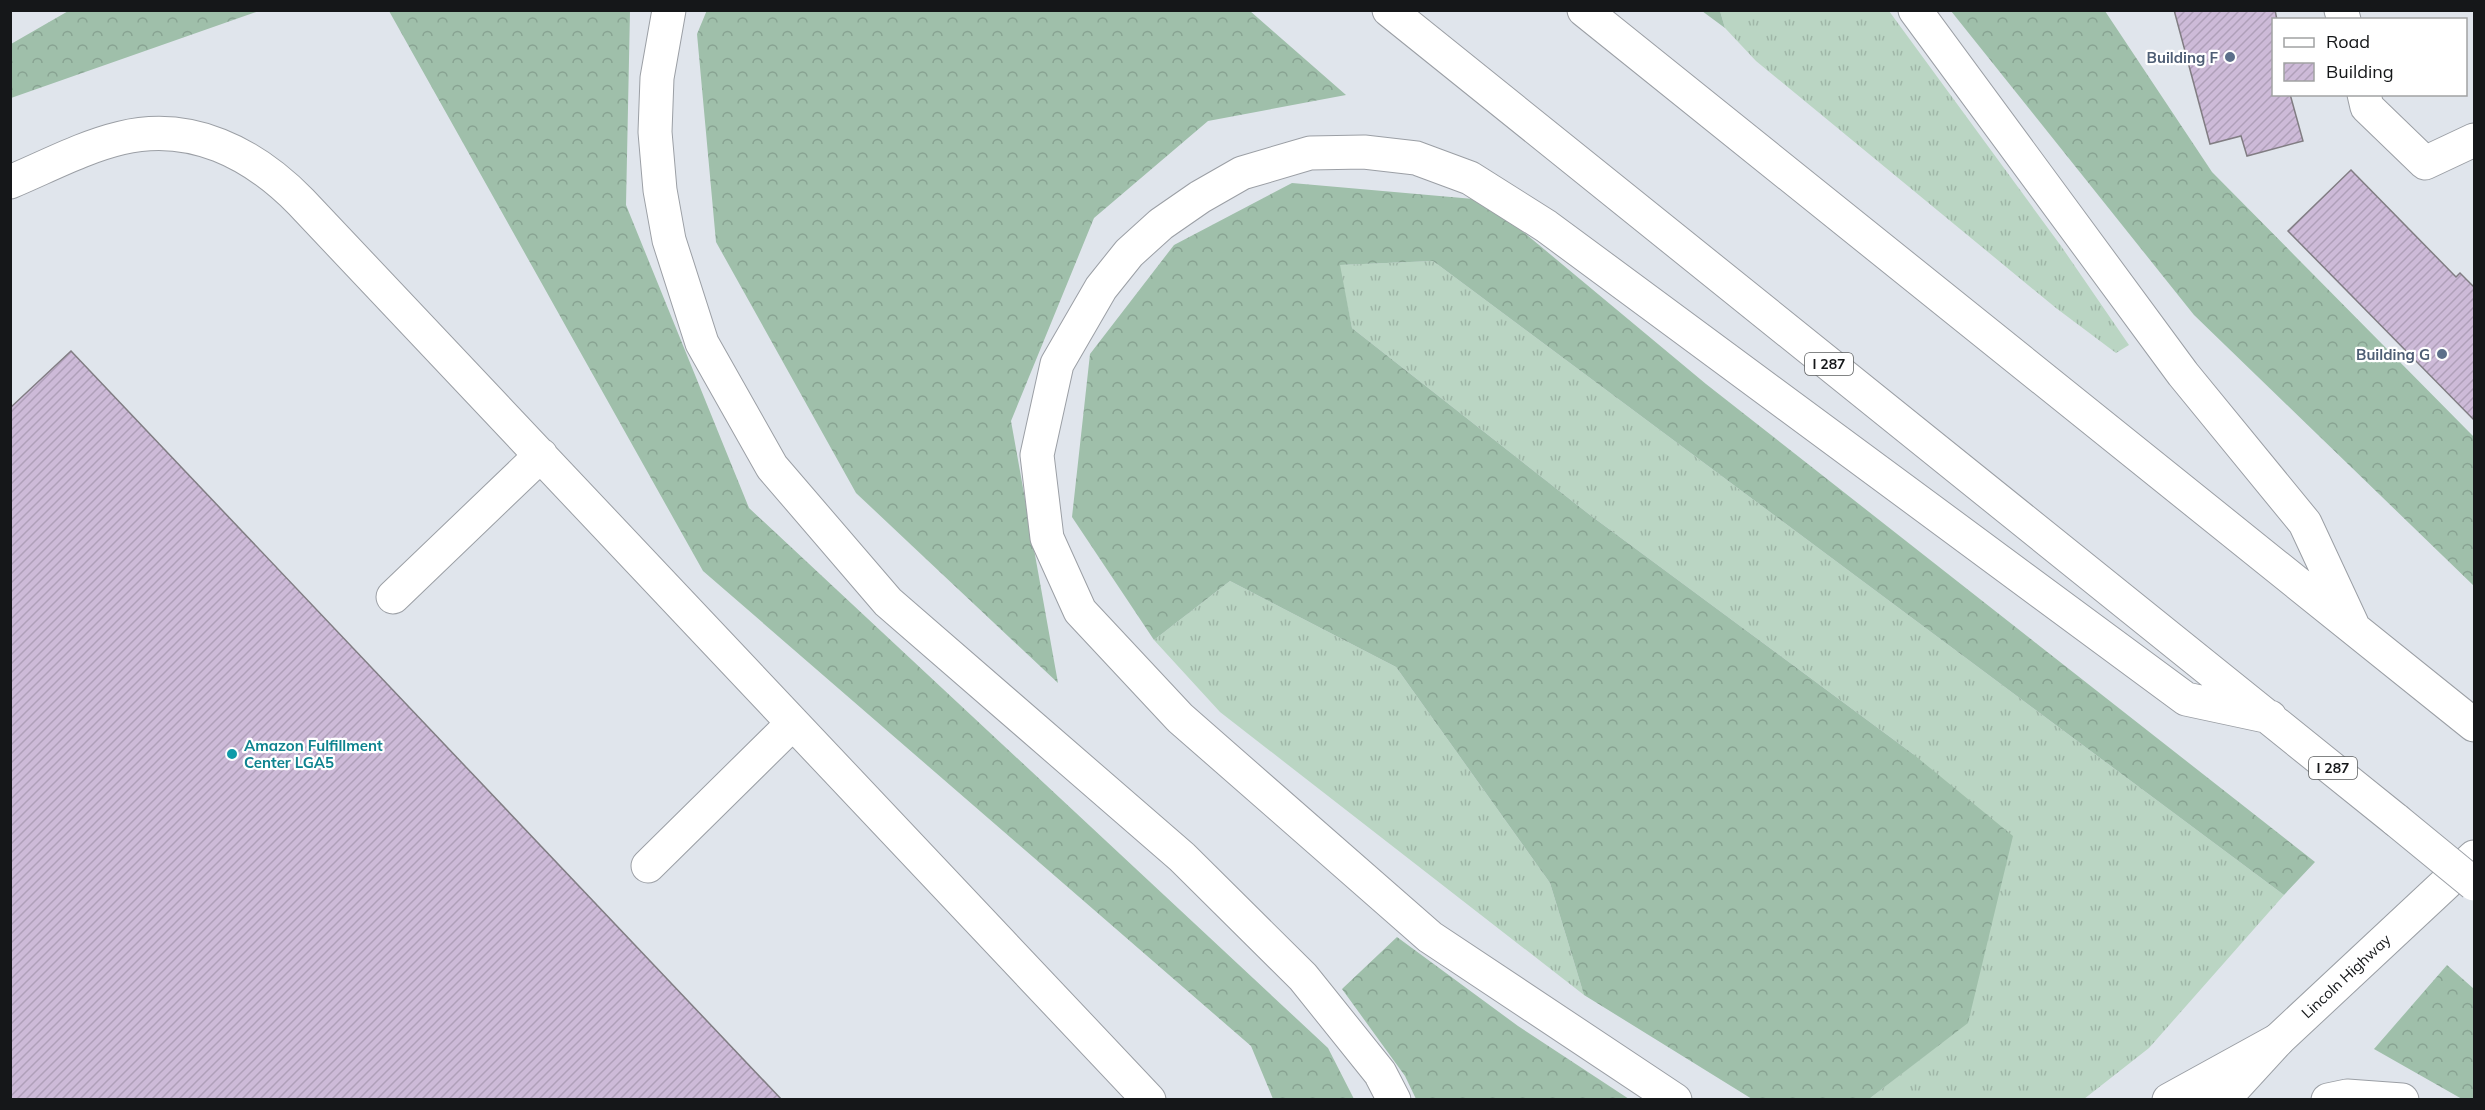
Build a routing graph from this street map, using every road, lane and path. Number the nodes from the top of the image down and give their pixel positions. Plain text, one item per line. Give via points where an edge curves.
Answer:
1 (669, 10) edge
2 (1389, 10) edge
3 (1584, 10) edge
4 (1915, 10) edge
5 (2364, 96) edge
6 (2475, 140) edge
7 (10, 182) edge
8 (541, 455) junction
9 (393, 597) dead end
10 (2356, 631) junction
11 (2270, 717) junction
12 (793, 723) junction
13 (2475, 725) edge
14 (2475, 857) edge
15 (648, 866) dead end
16 (2475, 884) edge
17 (2278, 1040) junction
18 (1149, 1100) edge
19 (1394, 1100) edge
20 (1674, 1100) edge
21 (2169, 1100) edge
22 (2223, 1100) edge
23 (2328, 1100) edge
24 (2402, 1100) edge

1 - 19 main road via 657,78 655,132 669,240 702,344 772,467 888,603 1182,857 1303,977 1380,1073
2 - 11 main road, I 287
3 - 10 main road
4 - 10 main road via 2183,374 2306,523
5 - 6 main road via 2367,107 2425,163
7 - 8 main road via 103,144 142,134 176,133 240,154 286,186
8 - 9 main road
8 - 12 main road
10 - 13 main road
11 - 16 main road, I 287, bridge
11 - 20 main road via 2186,699 1546,226 1470,177 1416,158 1364,152 1310,153 1242,173 1200,197 1129,253 1101,288 1057,364 1037,455 1047,538 1080,610 1180,718 1430,937
12 - 15 main road
12 - 18 main road
14 - 17 main road, Lincoln Highway
17 - 21 main road
17 - 22 main road, Lincoln Highway
23 - 24 main road via 2347,1096

